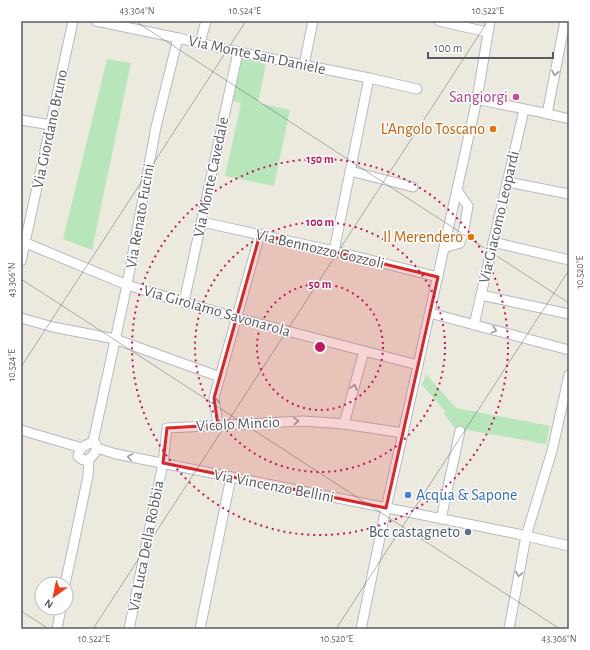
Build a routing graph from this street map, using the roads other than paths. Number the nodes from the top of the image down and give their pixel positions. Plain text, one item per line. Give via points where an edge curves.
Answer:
1 (73, 21) edge
2 (96, 21) edge
3 (206, 21) edge
4 (313, 21) edge
5 (439, 21) edge
6 (490, 21) edge
7 (565, 21) edge
8 (487, 32) junction
9 (178, 38) junction
10 (200, 43) junction
11 (238, 52) junction
12 (304, 65) junction
13 (369, 78) junction
14 (417, 89) dead end
15 (477, 99) junction
16 (524, 110) junction
17 (547, 114) junction
18 (569, 119) edge
19 (21, 120) edge
20 (51, 125) junction
21 (350, 171) junction
22 (507, 182) junction
23 (413, 187) dead end
24 (457, 190) junction
25 (569, 194) edge
26 (202, 222) junction
27 (260, 234) junction
28 (23, 241) edge
29 (493, 242) junction
30 (444, 248) junction
31 (334, 251) junction
32 (569, 260) edge
33 (21, 261) edge
34 (438, 277) junction
35 (127, 285) junction
36 (481, 295) junction
37 (184, 302) junction
38 (430, 313) junction
39 (569, 314) edge
40 (21, 318) edge
41 (237, 318) junction
42 (474, 325) junction
43 (115, 339) junction
44 (364, 350) junction
45 (569, 350) edge
46 (418, 366) junction
47 (569, 375) edge
48 (220, 377) junction
49 (344, 424) junction
50 (218, 425) junction
51 (21, 430) edge
52 (460, 431) dead end
53 (403, 433) junction
54 (95, 445) junction
55 (82, 448) junction
56 (89, 459) junction
57 (163, 463) junction
58 (231, 477) junction
59 (386, 508) junction
60 (441, 519) junction
61 (526, 536) junction
62 (569, 546) edge
63 (68, 576) edge
64 (59, 616) edge
65 (57, 629) edge
66 (129, 629) edge
67 (200, 629) edge
68 (361, 629) edge
69 (509, 629) edge

1 - 20 street, Via Giordano Bruno
2 - 9 street, Via Monte San Daniele
3 - 10 street
4 - 12 street
5 - 8 street
6 - 8 street
7 -> 17 street
8 - 15 street
9 - 10 street, Via Monte San Daniele
9 - 35 street, Via Renato Fucini via 156,127
10 - 11 street, Via Monte San Daniele
11 - 12 street, Via Monte San Daniele
11 - 26 street, Via Monte Cavedale
12 - 13 street, Via Monte San Daniele
13 - 14 street, Via Monte San Daniele
13 - 21 street
15 - 16 street
15 - 24 street
16 - 17 street
16 - 22 street, Via Giacomo Leopardi
17 - 18 street
19 - 20 street
20 - 28 street, Via Giordano Bruno
21 - 23 street
21 - 31 street
22 - 25 street
22 - 29 street, Via Giacomo Leopardi
24 - 30 street
24 - 30 street via 468,206 464,229 460,243
26 - 27 street, Via Bennozzo Gozzoli
26 - 37 street, Via Monte Cavedale
27 - 31 street, Via Bennozzo Gozzoli
27 - 41 street
28 - 33 street, Via Giordano Bruno
28 - 35 street, Via Girolamo Savonarola
29 - 32 street
29 - 36 street, Via Giacomo Leopardi
30 - 34 street
31 - 34 street, Via Bennozzo Gozzoli
34 - 38 street
35 - 37 street, Via Girolamo Savonarola
35 - 43 street, Via Renato Fucini
36 - 39 street
36 - 42 street, Via Giacomo Leopardi
37 - 41 street, Via Girolamo Savonarola
38 - 42 street
38 - 46 street
40 - 43 street
41 - 44 street, Via Girolamo Savonarola
41 - 48 street
42 -> 45 street
43 - 48 street
43 - 54 street, Via Renato Fucini
44 - 46 street, Via Girolamo Savonarola
49 -> 44 street
46 - 53 street
47 - 61 street via 552,450
50 -> 48 street via 214,398
50 -> 49 street, Vicolo Mincio via 303,421
49 - 53 street, Vicolo Mincio
50 - 57 street, Vicolo Mincio via 167,428
51 - 55 street
52 - 60 street
53 - 59 street
54 - 55 street via 88,444
54 - 56 street
57 -> 54 street, Via Vincenzo Bellini via 116,454
55 - 56 street via 78,456 80,459
56 - 63 street via 88,476
57 - 58 street, Via Vincenzo Bellini
57 - 66 street, Via Luca Della Robbia
58 - 59 street, Via Vincenzo Bellini
58 - 67 street
59 - 60 street, Via Vincenzo Bellini
59 - 68 street
60 - 61 street, Via Vincenzo Bellini
61 - 62 street, Via Vincenzo Bellini
61 -> 69 street
64 - 65 street

